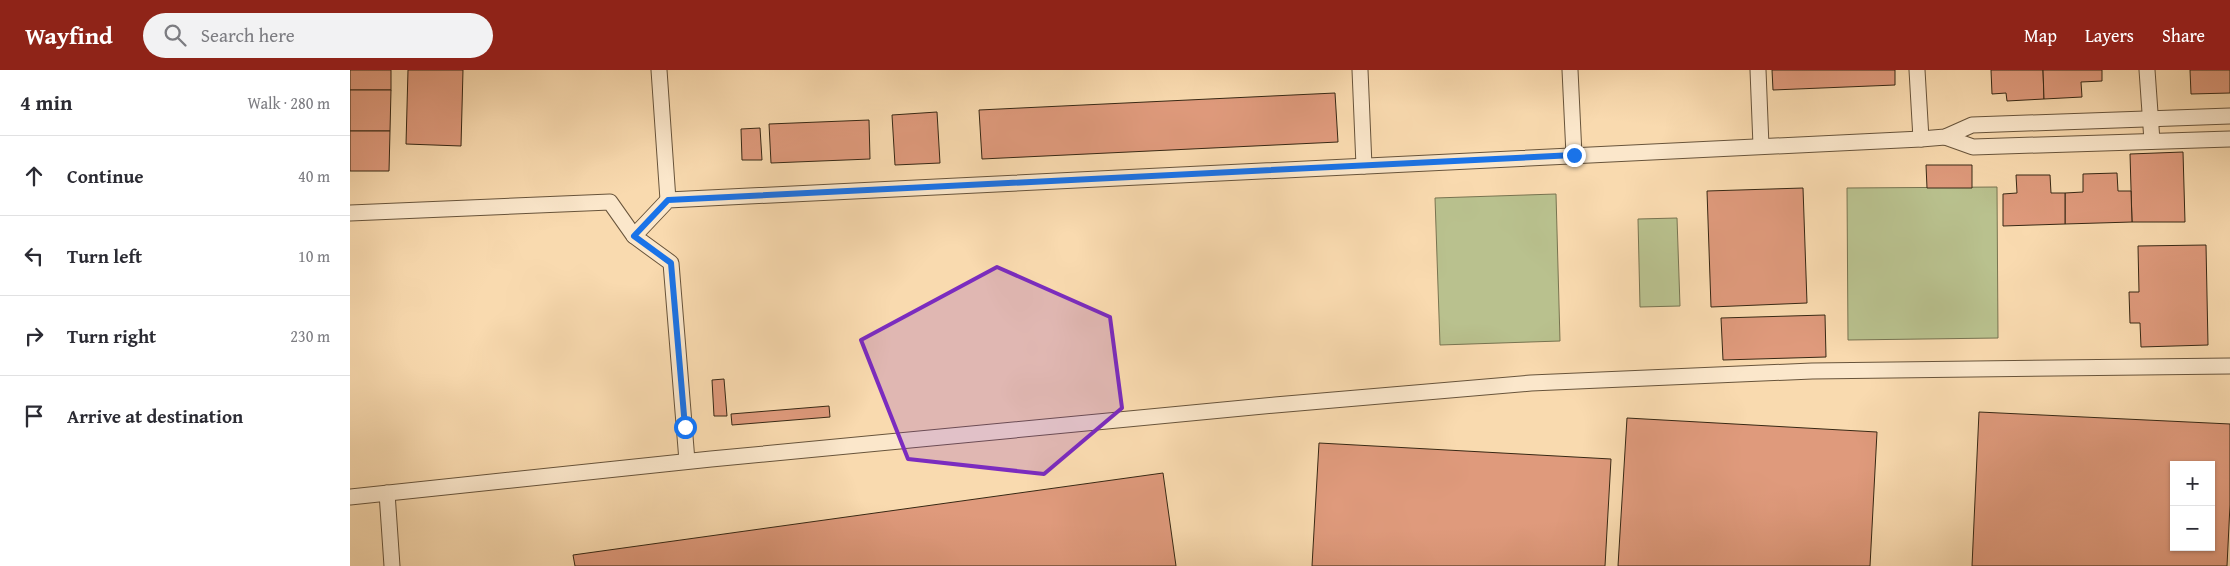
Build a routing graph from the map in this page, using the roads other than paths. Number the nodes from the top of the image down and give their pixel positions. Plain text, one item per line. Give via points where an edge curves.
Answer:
1 (659, 70) edge
2 (1360, 70) edge
3 (1570, 70) edge
4 (1758, 70) edge
5 (1917, 70) edge
6 (2147, 70) edge
7 (2230, 116) edge
8 (2150, 119) junction
9 (1944, 137) junction
10 (1921, 139) junction
11 (2230, 139) edge
12 (2152, 141) junction
13 (1761, 146) junction
14 (1574, 155) junction
15 (1364, 166) junction
16 (668, 200) junction
17 (350, 213) edge
18 (634, 236) junction
19 (2230, 366) edge
20 (687, 461) junction
21 (387, 493) junction
22 (350, 496) edge
23 (392, 566) edge

1 - 16 lane
2 - 15 lane
3 - 14 lane
4 - 13 lane
5 - 10 lane
6 - 8 lane
7 - 8 lane
8 - 9 lane via 1972,125
8 - 12 lane
9 - 10 lane
9 - 12 lane via 1973,147
10 - 13 lane
11 - 12 lane
13 - 14 lane
14 - 15 lane
15 - 16 lane
16 - 18 lane
17 - 18 lane via 610,202
18 - 20 lane via 671,263
19 - 20 lane via 1812,371 1541,383
20 - 21 lane
21 - 22 lane
21 - 23 lane

